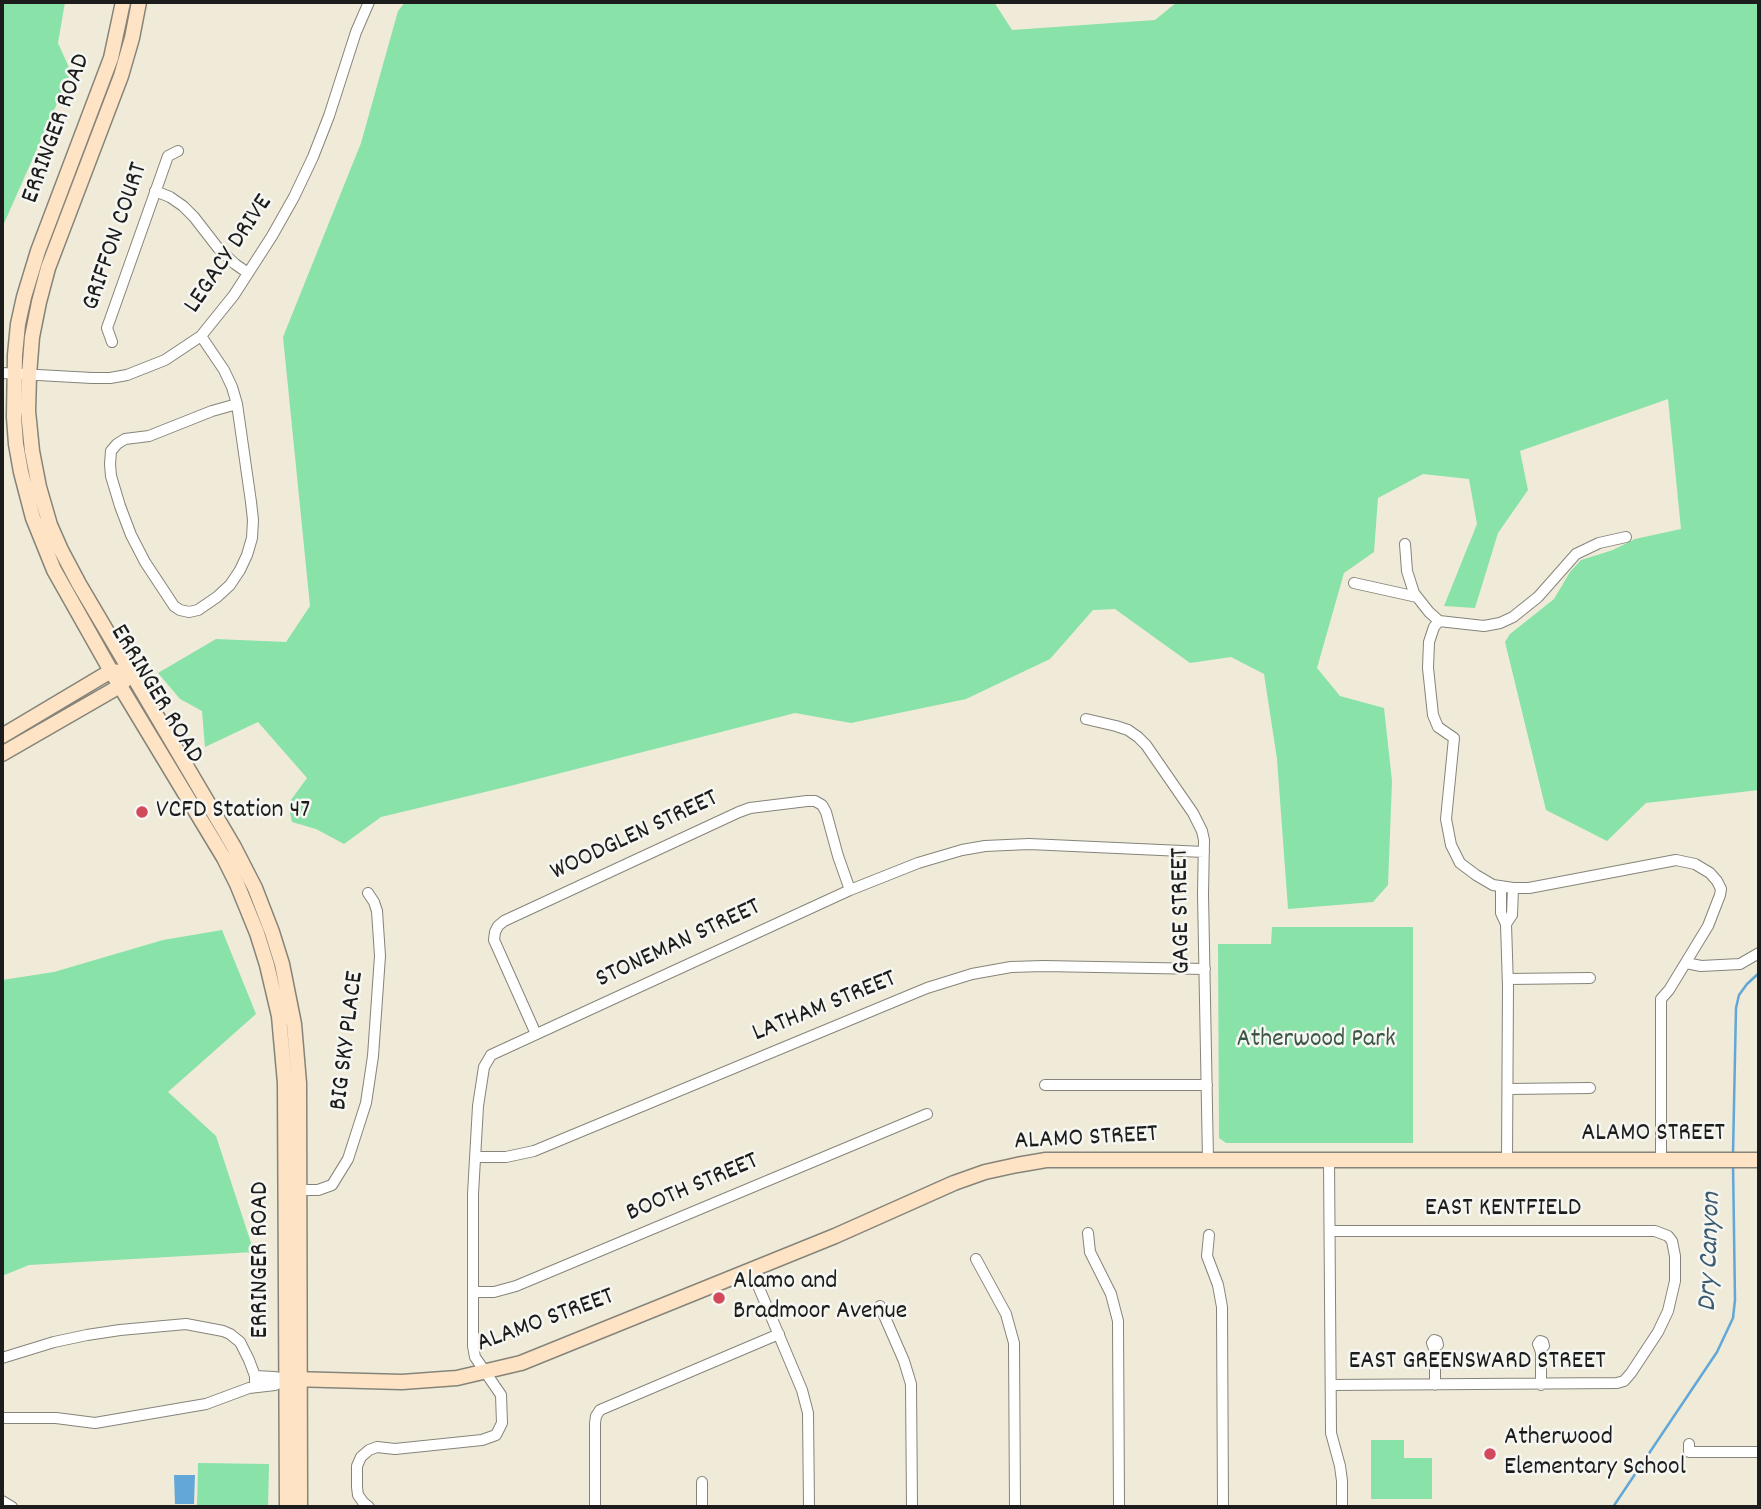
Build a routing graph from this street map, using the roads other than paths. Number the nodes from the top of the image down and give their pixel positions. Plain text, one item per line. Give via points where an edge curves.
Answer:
1 (123, 2) edge
2 (139, 2) edge
3 (369, 2) edge
4 (178, 151) dead end
5 (155, 191) junction
6 (248, 273) junction
7 (201, 336) junction
8 (113, 342) dead end
9 (12, 374) edge
10 (237, 404) junction
11 (1626, 537) dead end
12 (1405, 544) dead end
13 (1354, 583) dead end
14 (1417, 597) junction
15 (1439, 621) junction
16 (111, 671) junction
17 (131, 672) junction
18 (120, 686) junction
19 (1086, 719) dead end
20 (2, 736) edge
21 (2, 754) edge
22 (1204, 852) junction
23 (1501, 886) junction
24 (1513, 888) junction
25 (850, 890) junction
26 (368, 893) dead end
27 (1506, 924) junction
28 (1759, 953) edge
29 (1686, 963) junction
30 (1205, 969) junction
31 (1590, 978) dead end
32 (1508, 979) junction
33 (536, 1034) junction
34 (1045, 1085) dead end
35 (1207, 1085) junction
36 (1590, 1088) dead end
37 (1508, 1089) junction
38 (927, 1114) dead end
39 (475, 1157) junction
40 (1208, 1160) junction
41 (1329, 1160) junction
42 (1507, 1160) junction
43 (1661, 1160) junction
44 (1759, 1160) edge
45 (293, 1190) junction
46 (1330, 1231) junction
47 (1088, 1233) dead end
48 (1209, 1235) dead end
49 (976, 1259) dead end
50 (751, 1269) junction
51 (473, 1292) junction
52 (880, 1306) dead end
53 (779, 1334) junction
54 (1438, 1345) dead end
55 (1544, 1346) dead end
56 (2, 1358) edge
57 (486, 1372) junction
58 (293, 1379) junction
59 (255, 1381) junction
60 (1624, 1381) joint
61 (1331, 1385) junction
62 (1435, 1385) junction
63 (1541, 1385) junction
64 (2, 1418) edge
65 (1689, 1444) dead end
66 (1759, 1451) edge
67 (702, 1482) dead end
68 (2, 1501) edge
69 (12, 1507) edge
70 (287, 1507) edge
71 (300, 1507) edge
72 (369, 1507) edge
73 (595, 1507) edge
74 (702, 1507) edge
75 (809, 1507) edge
76 (912, 1507) edge
77 (1015, 1507) edge
78 (1119, 1507) edge
79 (1223, 1507) edge
80 (1342, 1507) edge

1 - 9 main road, ERRINGER ROAD via 111,58 29,278
2 - 9 main road, ERRINGER ROAD via 121,76 48,268 32,337
3 - 6 street, LEGACY DRIVE via 313,157
4 - 5 street, GRIFFON COURT via 168,156
5 - 6 street via 183,206 218,248
5 - 8 street, GRIFFON COURT via 107,328
6 - 7 street, LEGACY DRIVE
7 - 9 street, LEGACY DRIVE via 164,360 127,375
7 - 10 street via 224,370
9 - 16 main road, ERRINGER ROAD via 16,444 33,518 54,570
9 - 17 main road, ERRINGER ROAD via 28,411 39,488 50,525
10 - 10 street via 252,538 230,585 198,610 180,610 131,535 111,476 111,451 125,439 149,436
11 - 15 street via 1576,554 1538,597 1500,623 1484,626
12 - 14 street via 1407,571
13 - 14 street
14 - 15 street
15 - 23 street via 1429,642 1428,668 1433,715 1438,727 1454,738 1446,819 1451,845 1460,863
16 - 17 main road
16 - 18 main road, ERRINGER ROAD
16 - 20 main road
17 - 18 main road
17 - 45 main road, ERRINGER ROAD via 234,847 272,932 289,993 296,1044 299,1083
18 - 21 main road
18 - 45 main road, ERRINGER ROAD via 224,858 257,933 279,1016
19 - 22 street, GAGE STREET via 1128,730 1146,745 1198,821
22 - 25 street, STONEMAN STREET via 985,846 918,863
22 - 30 street, GAGE STREET
23 - 24 street
23 - 27 street via 1500,913
24 - 27 street via 1512,915
24 - 29 street via 1676,860 1695,864 1710,873 1721,889 1708,926
25 - 33 street, STONEMAN STREET
25 - 33 street, WOODGLEN STREET via 821,805 807,801 739,812 498,926 494,940
26 - 45 street, BIG SKY PLACE via 377,911 380,956 366,1103 348,1159 332,1185
27 - 32 street
28 - 29 street via 1740,964
29 - 43 street via 1661,999
30 - 35 street, GAGE STREET
30 - 39 street, LATHAM STREET via 1043,966 972,974 926,988 534,1150 506,1157
31 - 32 street
32 - 37 street
33 - 39 street, STONEMAN STREET via 494,1052 486,1061
34 - 35 street
35 - 40 street, GAGE STREET
36 - 37 street
37 - 42 street
38 - 51 street, BOOTH STREET via 516,1286
39 - 51 street, STONEMAN STREET
40 - 41 main road, ALAMO STREET
40 - 50 main road, ALAMO STREET via 1017,1164 954,1183
41 - 42 main road, ALAMO STREET
41 - 46 street
42 - 43 main road, ALAMO STREET
43 - 44 main road, ALAMO STREET
45 - 58 main road, ERRINGER ROAD
46 - 60 street, EAST KENTFIELD via 1655,1231 1668,1236 1675,1255 1668,1311
46 - 61 street
47 - 78 street via 1090,1252 1111,1294 1118,1321
48 - 79 street via 1208,1256 1222,1307
49 - 77 street via 1006,1314 1014,1343
50 - 53 street
50 - 57 main road, ALAMO STREET via 521,1363
51 - 57 street, STONEMAN STREET via 475,1357
52 - 76 street via 911,1384
53 - 73 street via 600,1410 595,1423
53 - 75 street via 808,1413
54 - 62 street via 1434,1340
55 - 63 street via 1544,1342 1538,1344
56 - 59 street via 87,1335 186,1324 223,1331 240,1342
57 - 58 main road, ALAMO STREET via 402,1382
57 - 72 street, STONEMAN STREET via 501,1395 502,1423 496,1435 369,1450 357,1466 358,1495
58 - 59 street, ALAMO STREET via 275,1385
58 - 70 main road, ERRINGER ROAD
58 - 71 main road, ERRINGER ROAD
59 - 64 street, ALAMO STREET via 206,1404 95,1423
60 - 63 street, EAST GREENSWARD STREET
61 - 62 street, EAST GREENSWARD STREET
61 - 80 street via 1331,1433 1340,1466
62 - 63 street, EAST GREENSWARD STREET
65 - 66 street via 1689,1451
67 - 74 street
68 - 69 street

